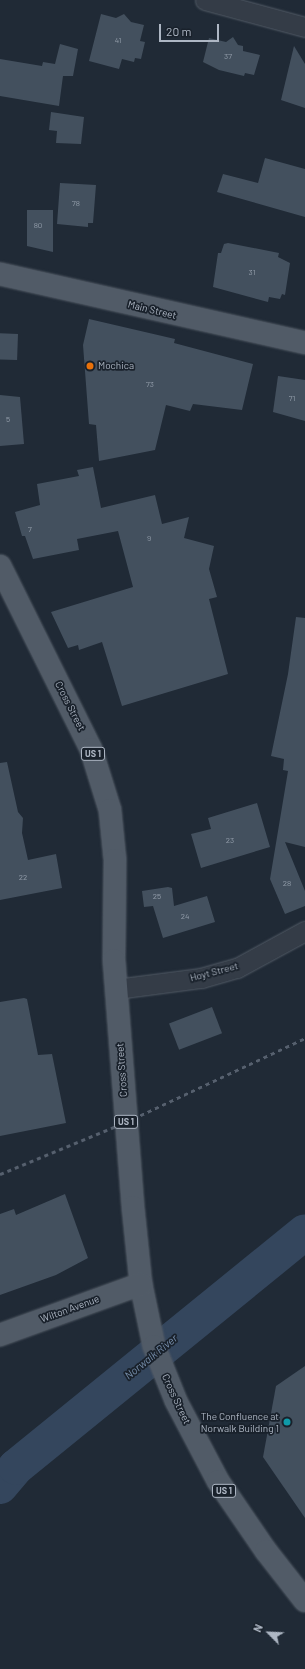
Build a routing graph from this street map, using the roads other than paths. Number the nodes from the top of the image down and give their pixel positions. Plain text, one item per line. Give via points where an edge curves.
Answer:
1 (205, 0) edge
2 (305, 27) edge
3 (0, 274) edge
4 (305, 343) edge
5 (0, 566) edge
6 (305, 931) edge
7 (116, 989) junction
8 (141, 1284) junction
9 (0, 1335) edge
10 (305, 1601) edge

1 - 2 street
3 - 4 main road, Main Street
5 - 7 main road, Cross Street / US 1 via 82,729 105,790 114,847
6 - 7 street, Hoyt Street via 237,968 200,978
7 - 8 main road, Cross Street / US 1
8 - 9 main road, Wilton Avenue
8 - 10 main road, Cross Street / US 1 via 162,1370 188,1427 241,1516

